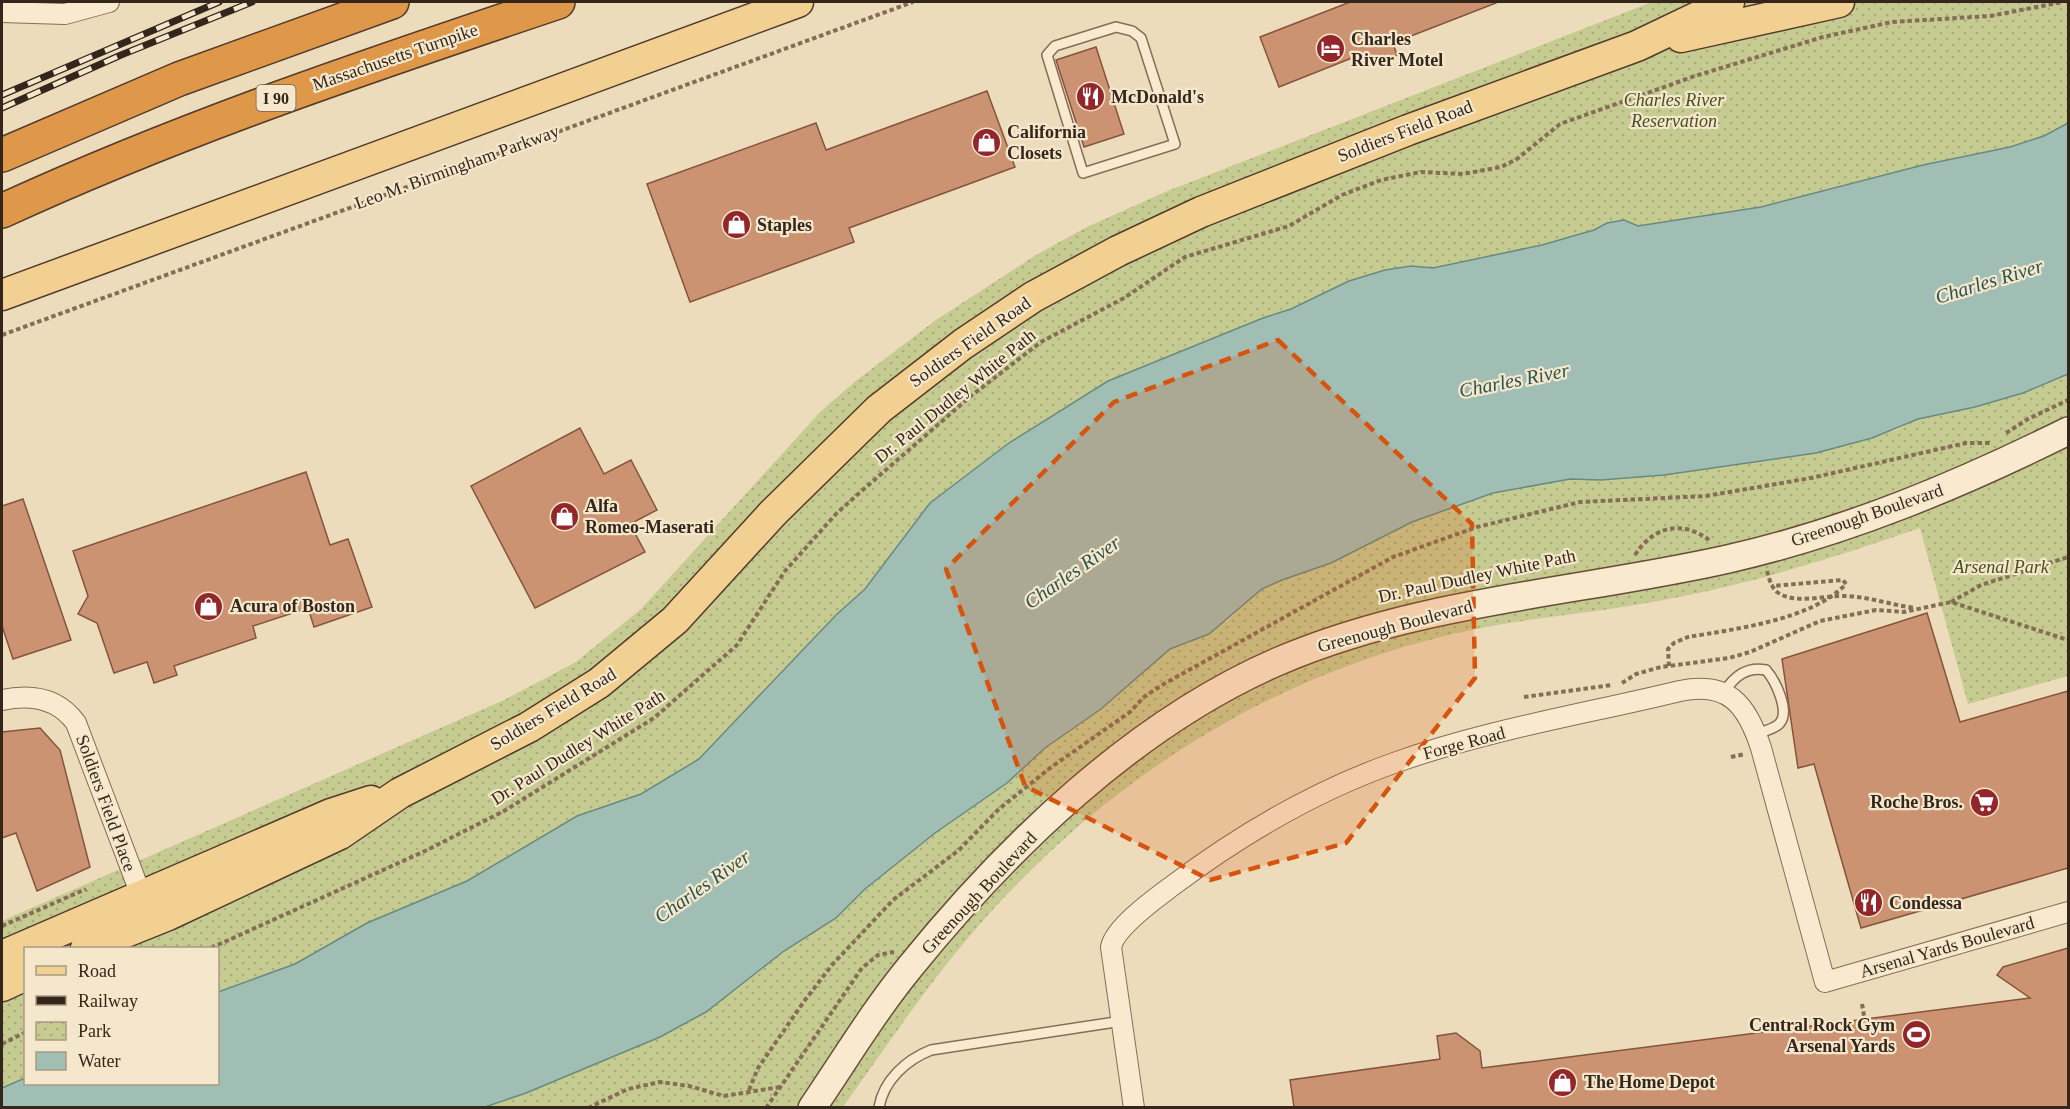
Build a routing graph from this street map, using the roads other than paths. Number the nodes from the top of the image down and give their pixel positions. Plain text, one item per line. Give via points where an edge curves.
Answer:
1 (109, 2) edge
2 (392, 2) edge
3 (558, 2) edge
4 (798, 2) edge
5 (1729, 2) edge
6 (1839, 2) edge
7 (2, 12) edge
8 (1141, 38) joint
9 (1637, 46) junction
10 (2, 155) edge
11 (2, 211) edge
12 (2, 295) edge
13 (2068, 431) edge
14 (1724, 692) junction
15 (2, 700) edge
16 (1756, 734) junction
17 (400, 793) junction
18 (141, 895) junction
19 (2068, 912) edge
20 (88, 947) edge
21 (11, 950) edge
22 (24, 976) edge
23 (2, 986) edge
24 (1122, 1021) junction
25 (812, 1107) edge
26 (879, 1107) edge
27 (1134, 1107) edge

1 - 7 street via 65,14
2 - 10 highway via 179,79
3 - 11 highway, Massachusetts Turnpike / I 90 via 344,73 208,124
4 - 12 main road, Leo M. Birmingham Parkway
5 - 9 main road, Soldiers Field Road
6 - 9 main road, Soldiers Field Road
8 - 8 lane via 1116,27 1055,46 1047,55 1083,173 1175,144
9 - 17 main road, Soldiers Field Road via 1428,122 1201,212 1033,297 935,365 853,432 675,620 628,662 529,727
13 - 25 street, Greenough Boulevard via 1919,500 1829,529 1682,569 1417,616 1325,643 1232,684 1154,731 1085,786 1025,842 908,969
14 - 16 street via 1740,706
14 - 16 lane via 1733,679 1747,671 1766,670 1773,678 1782,718 1778,725
14 - 24 street, Forge Road via 1709,688 1680,691 1444,747 1339,785 1274,817 1182,879 1114,938 1112,951
15 - 18 street, Soldiers Field Place via 30,698 52,702 76,723
16 - 19 street, Arsenal Yards Boulevard via 1825,982
17 - 18 main road, Soldiers Field Road via 331,814
17 - 20 main road, Soldiers Field Road via 340,834
18 - 21 main road, Soldiers Field Road
22 - 23 main road
24 - 26 lane via 931,1050 916,1056 897,1072
24 - 27 street, Forge Road

